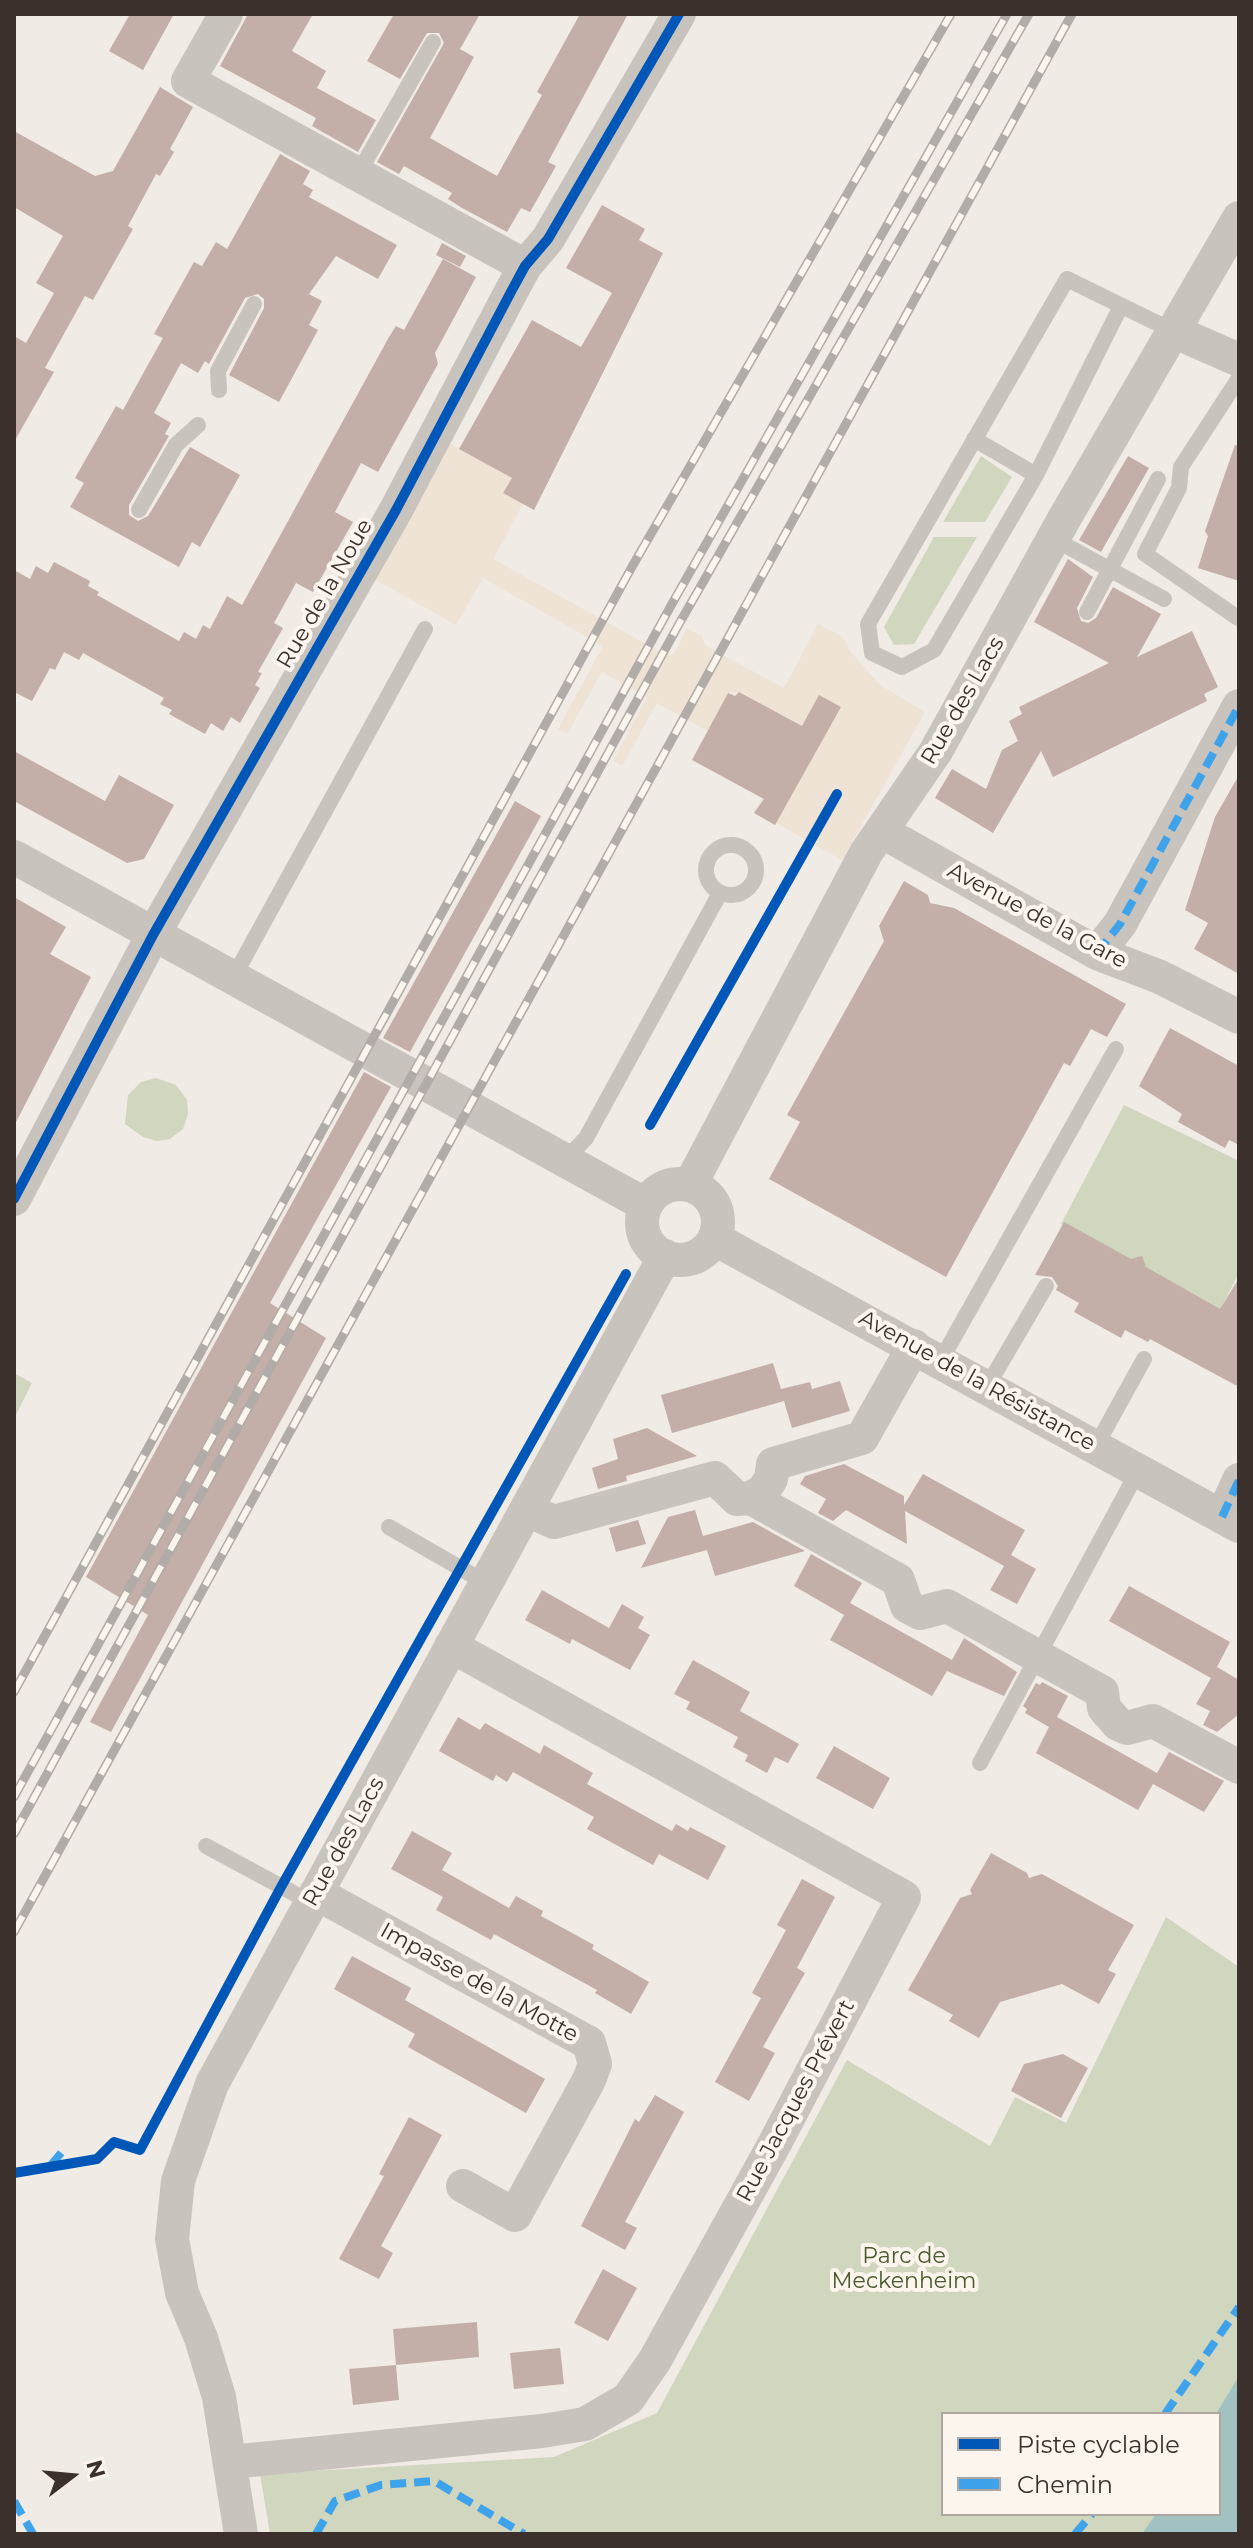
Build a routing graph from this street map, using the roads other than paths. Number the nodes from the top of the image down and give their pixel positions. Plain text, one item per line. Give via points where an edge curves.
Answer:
1 (226, 14) edge
2 (679, 14) edge
3 (433, 42) dead end
4 (358, 174) junction
5 (1239, 218) edge
6 (525, 266) junction
7 (254, 304) dead end
8 (1121, 306) junction
9 (1173, 331) junction
10 (1239, 360) edge
11 (1239, 378) edge
12 (219, 390) dead end
13 (198, 425) dead end
14 (974, 439) junction
15 (1036, 475) junction
16 (1158, 479) dead end
17 (139, 510) dead end
18 (1054, 539) junction
19 (1109, 569) junction
20 (1164, 599) dead end
21 (1087, 612) dead end
22 (1238, 618) edge
23 (425, 629) dead end
24 (1239, 706) edge
25 (881, 831) junction
26 (14, 857) edge
27 (720, 893) dead end
28 (153, 935) junction
29 (1097, 953) junction
30 (233, 978) junction
31 (1239, 1017) edge
32 (1116, 1049) dead end
33 (563, 1162) junction
34 (690, 1185) junction
35 (14, 1199) edge
36 (646, 1205) junction
37 (715, 1239) junction
38 (665, 1256) junction
39 (1046, 1286) dead end
40 (928, 1353) junction
41 (1144, 1359) dead end
42 (988, 1385) junction
43 (1096, 1446) junction
44 (1138, 1471) junction
45 (1239, 1480) edge
46 (751, 1498) junction
47 (528, 1510) junction
48 (1231, 1521) edge
49 (389, 1527) dead end
50 (486, 1583) junction
51 (451, 1646) junction
52 (1039, 1657) junction
53 (980, 1763) dead end
54 (1239, 1767) edge
55 (206, 1846) dead end
56 (313, 1898) junction
57 (463, 2186) dead end
58 (230, 2462) junction
59 (218, 2534) edge
60 (241, 2534) edge

1 - 4 street via 188,81
2 - 6 street, Rue de la Noue via 548,239
3 - 4 lane
4 - 6 street
5 - 9 street, Rue des Lacs
6 - 28 street, Rue de la Noue via 396,510
7 - 12 lane via 218,371
8 - 9 lane
8 - 14 lane via 1067,279
8 - 15 lane
9 - 10 street
9 - 18 street, Rue des Lacs
11 - 22 lane via 1181,467 1179,488 1145,554
13 - 17 lane via 176,445
14 - 15 lane
14 - 15 lane via 868,624 872,653 902,667 934,650
16 - 19 lane
18 - 19 lane
18 - 25 street, Rue des Lacs via 936,751
19 - 20 lane
19 - 21 lane
23 - 30 lane
24 - 29 street via 1120,924
25 - 29 street, Avenue de la Gare
25 - 34 street, Rue des Lacs
26 - 28 street
27 - 33 lane via 586,1138
28 - 30 street
28 - 35 street, Rue de la Noue
29 - 31 street, Avenue de la Gare via 1160,977
30 - 33 street
32 - 40 lane
33 - 36 street
34 - 36 street via 664,1187
34 - 37 street via 702,1190 716,1208
36 - 38 street via 642,1217 647,1240
37 - 38 street via 697,1256
37 - 40 street, Avenue de la Résistance
38 - 47 street, Rue des Lacs
39 - 42 lane
40 - 42 street, Avenue de la Résistance
40 - 46 street via 862,1438 773,1464 771,1479
41 - 43 lane
42 - 43 street, Avenue de la Résistance
43 - 44 street, Avenue de la Résistance
44 - 48 street, Avenue de la Résistance
44 - 52 lane
45 - 48 street
46 - 47 street via 737,1499 715,1478 554,1522
46 - 52 street via 898,1580 907,1606 920,1613 947,1606
47 - 50 street, Rue des Lacs
49 - 50 lane
50 - 51 street, Rue des Lacs
51 - 56 street, Rue des Lacs
51 - 58 street, Rue Jacques Prévert via 904,1897 767,2157 628,2399 585,2424 542,2431
52 - 53 lane
52 - 54 street via 1102,1692 1104,1708 1118,1724 1127,1728 1153,1721
55 - 56 lane
56 - 57 street, Impasse de la Motte via 589,2043 595,2064 589,2080 515,2215
56 - 58 street, Rue des Lacs via 212,2084 178,2181 172,2239 182,2293 219,2397
58 - 59 street, Rue des Lacs
58 - 60 street, Rue des Lacs

